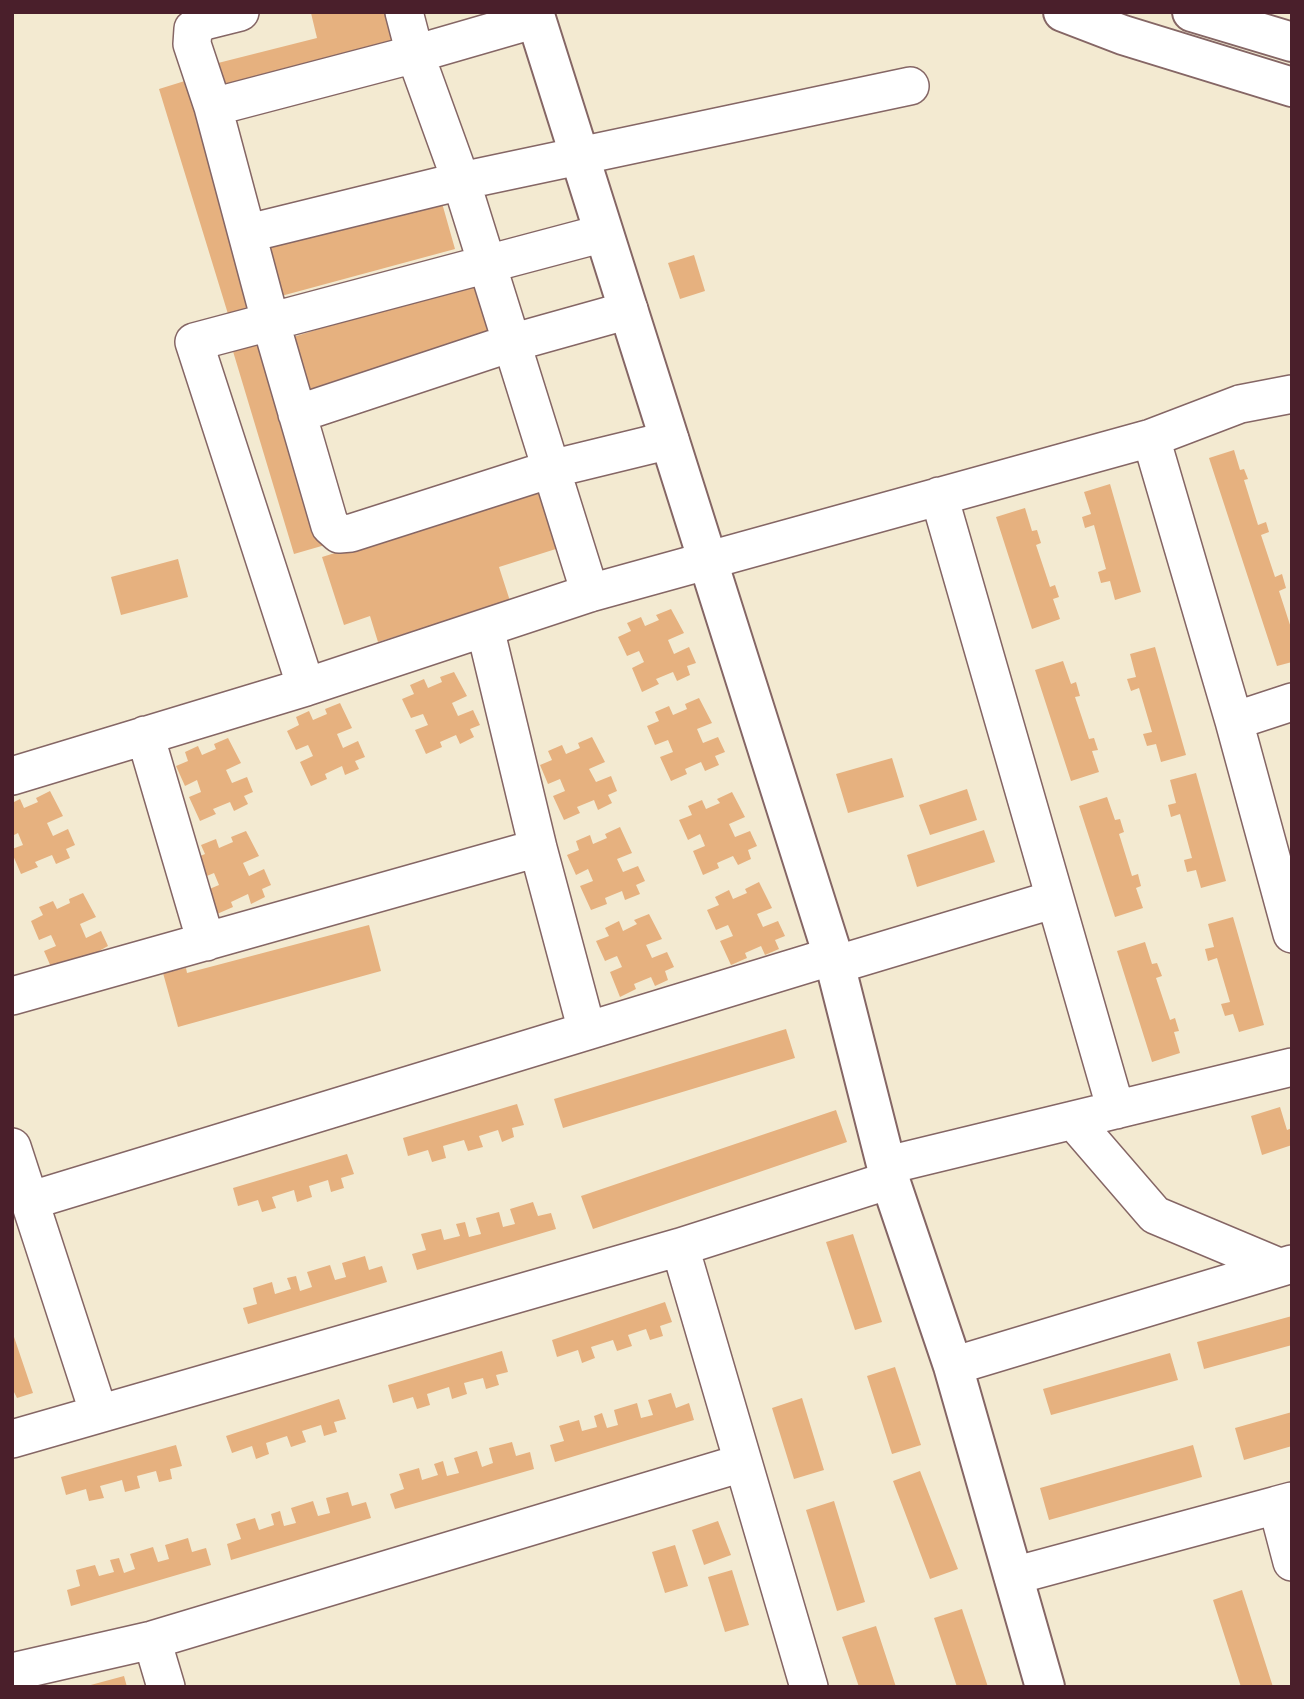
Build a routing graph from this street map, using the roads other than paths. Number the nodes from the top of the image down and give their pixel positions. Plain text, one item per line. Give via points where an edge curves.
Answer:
1 (240, 12) edge
2 (404, 12) edge
3 (1063, 12) edge
4 (1192, 12) edge
5 (535, 15) edge
6 (1292, 42) edge
7 (415, 54) junction
8 (910, 86) dead end
9 (1292, 87) edge
10 (213, 107) junction
11 (580, 156) junction
12 (461, 181) junction
13 (249, 233) junction
14 (604, 233) junction
15 (486, 263) junction
16 (629, 310) junction
17 (270, 320) junction
18 (511, 343) junction
19 (1292, 394) edge
20 (297, 414) junction
21 (1151, 438) junction
22 (670, 440) junction
23 (551, 469) junction
24 (939, 496) junction
25 (707, 559) junction
26 (590, 593) junction
27 (485, 628) junction
28 (306, 687) junction
29 (1292, 702) edge
30 (1234, 720) junction
31 (145, 735) junction
32 (12, 776) edge
33 (538, 848) junction
34 (1055, 899) junction
35 (1292, 934) edge
36 (206, 942) junction
37 (834, 961) junction
38 (12, 996) edge
39 (587, 1031) junction
40 (1292, 1067) edge
41 (1116, 1110) junction
42 (1073, 1120) junction
43 (12, 1147) edge
44 (889, 1173) junction
45 (29, 1201) junction
46 (680, 1247) junction
47 (1285, 1266) edge
48 (953, 1366) junction
49 (99, 1414) junction
50 (12, 1439) edge
51 (742, 1463) junction
52 (1284, 1503) edge
53 (1292, 1562) edge
54 (1013, 1576) junction
55 (152, 1640) junction
56 (12, 1672) edge
57 (166, 1687) edge
58 (809, 1687) edge
59 (1045, 1687) edge

1 - 10 street via 204,21 193,29 192,44
2 - 7 street
3 - 9 main road
4 - 6 main road
5 - 7 street
5 - 11 main road
7 - 10 street
7 - 12 street
8 - 11 street
10 - 13 street
11 - 12 street
11 - 14 main road
12 - 13 street
12 - 15 street
13 - 17 street
14 - 15 street
14 - 16 main road
15 - 17 street
15 - 18 street
16 - 18 street
16 - 22 main road
17 - 20 street
17 - 28 street via 194,342
18 - 20 street
18 - 23 street
19 - 21 street via 1240,404
20 - 23 street via 330,526 339,534
21 - 24 street
21 - 30 street
22 - 23 street
22 - 25 main road
23 - 26 street
24 - 25 street
24 - 34 street
25 - 26 street
25 - 37 main road
26 - 27 street
27 - 28 street
27 - 33 street
28 - 31 street
29 - 30 street
30 - 35 street
31 - 32 street
31 - 36 street
33 - 36 street
33 - 39 street
34 - 37 street
34 - 41 street
36 - 38 street
37 - 39 street
37 - 44 main road
39 - 45 street
40 - 41 street
41 - 42 street
42 - 44 street
42 - 47 street via 1155,1215
43 - 45 street
44 - 46 street
44 - 48 main road
45 - 49 street
46 - 49 street
46 - 51 street
47 - 48 street
48 - 54 main road
49 - 50 street
51 - 55 street
51 - 58 street
52 - 53 street
52 - 54 street
54 - 59 main road
55 - 56 street
55 - 57 street

